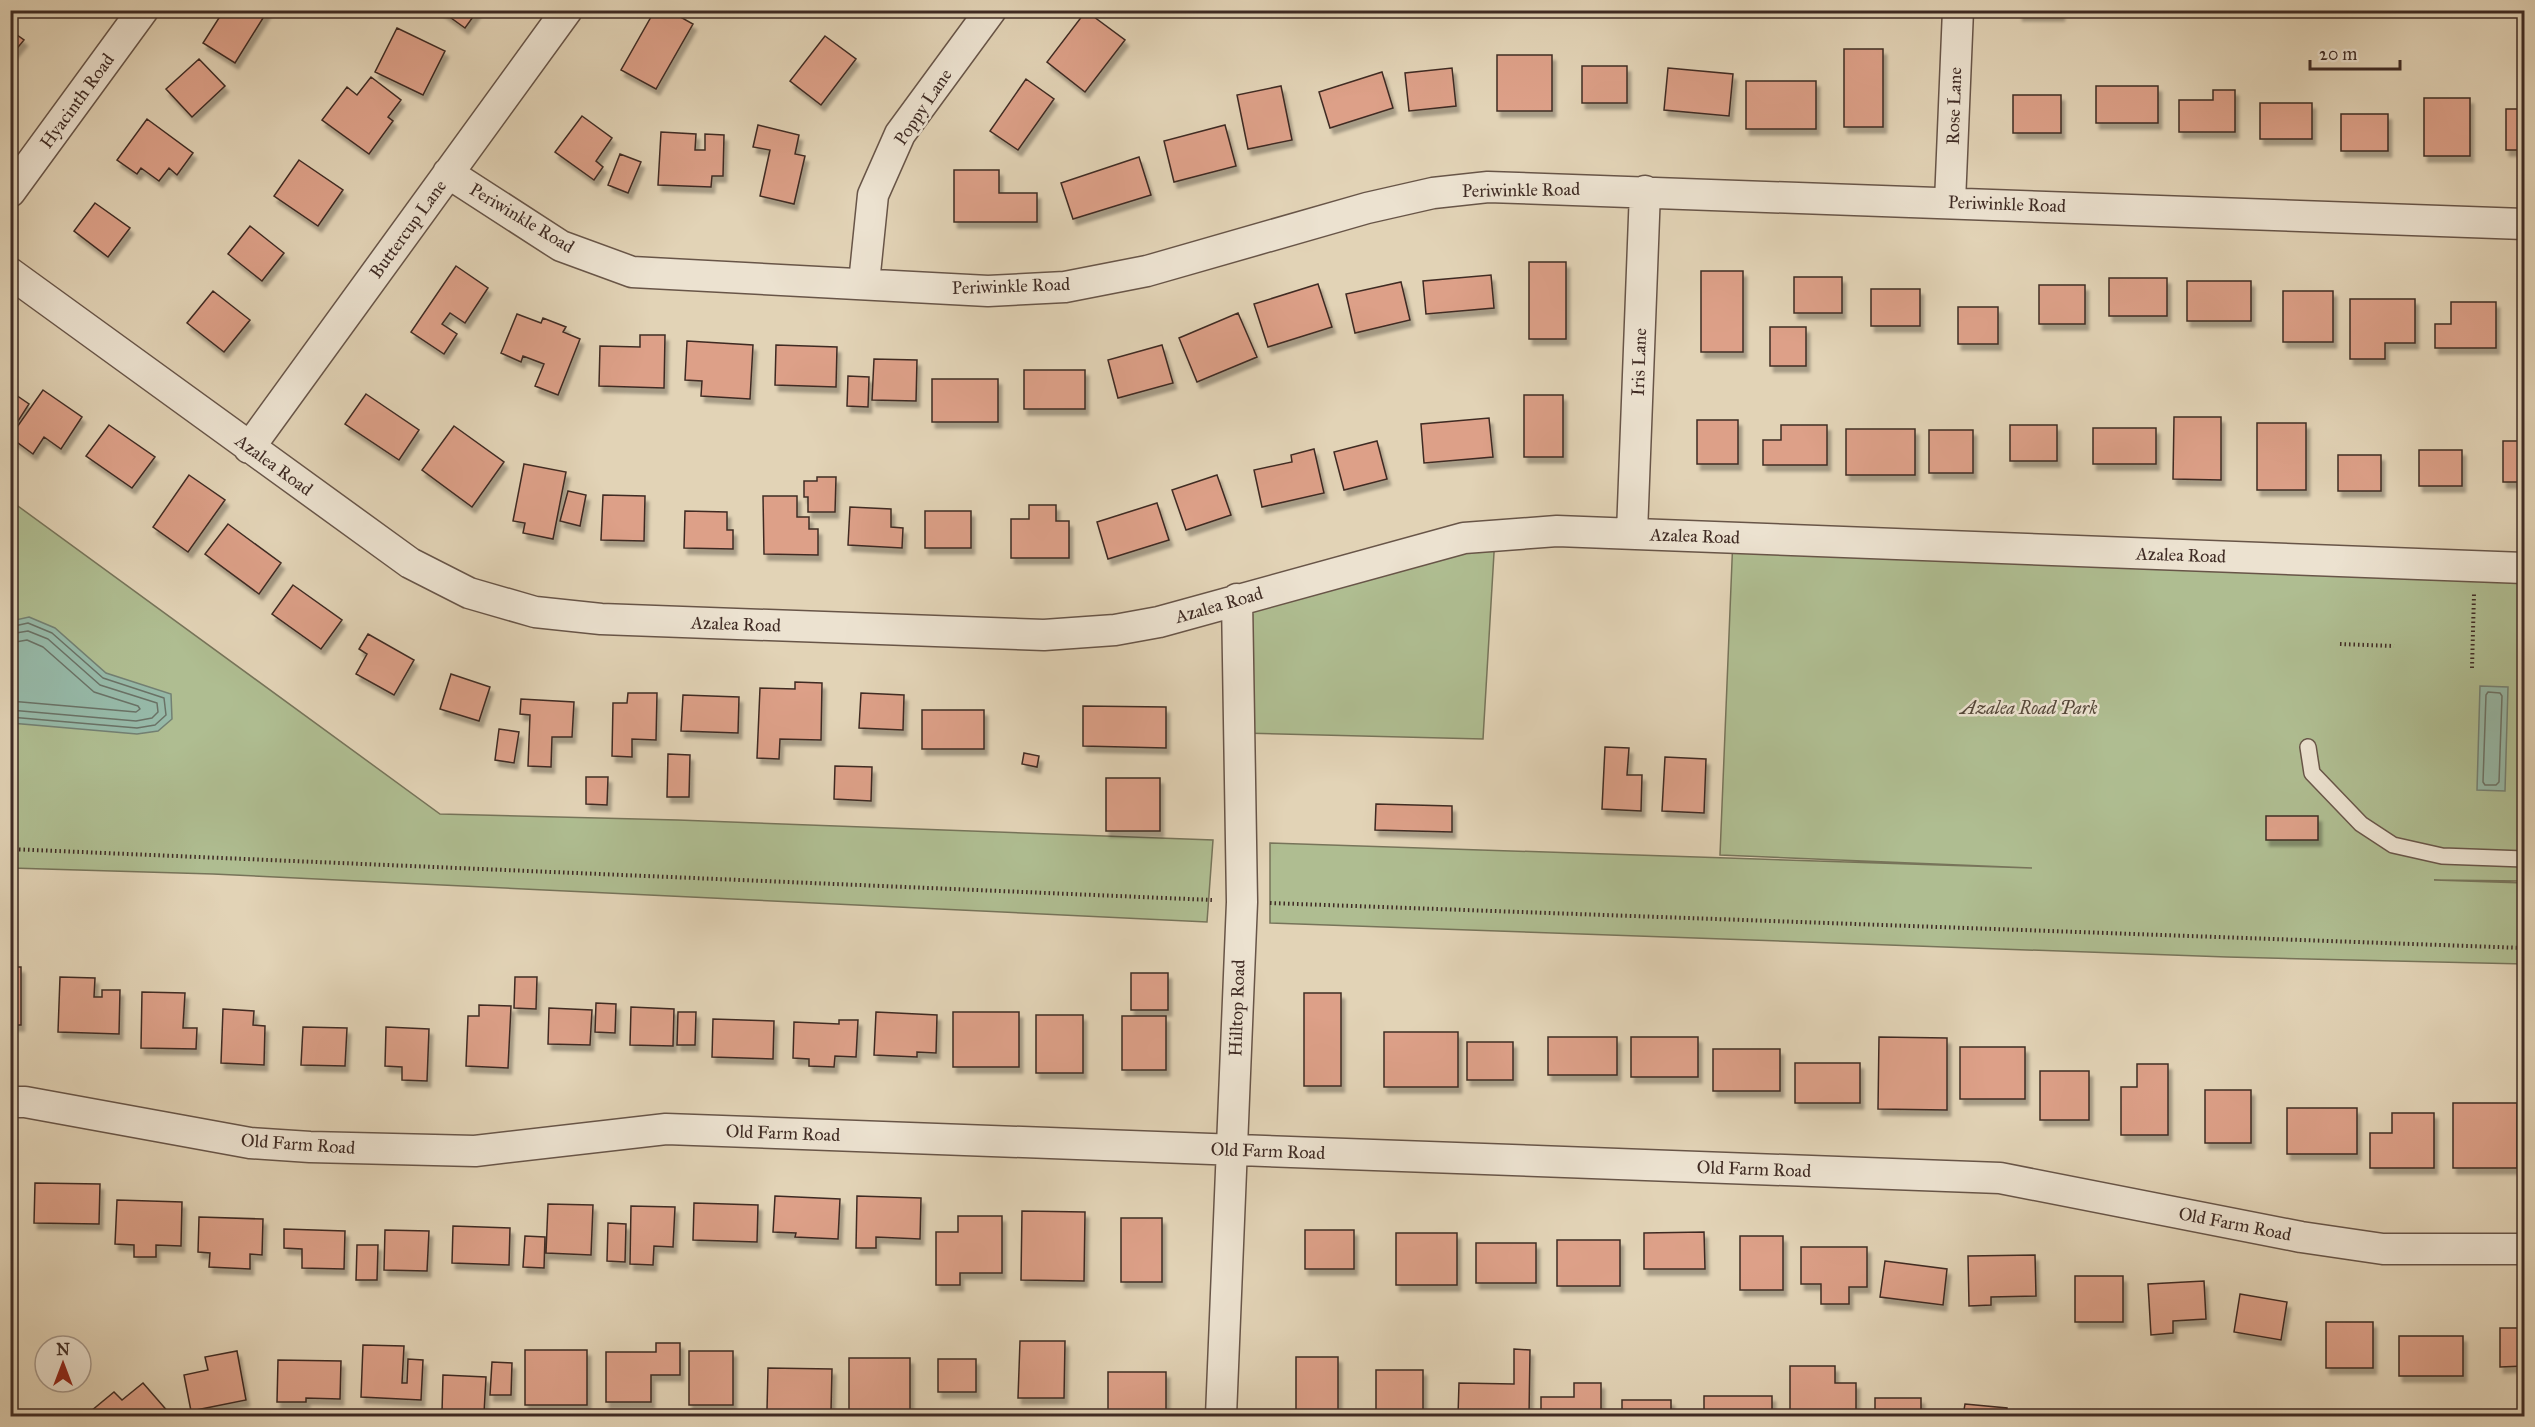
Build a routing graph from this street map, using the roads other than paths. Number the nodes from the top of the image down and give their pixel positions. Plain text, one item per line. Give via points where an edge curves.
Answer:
1 (143, 10) edge
2 (567, 10) edge
3 (992, 10) edge
4 (1958, 10) edge
5 (448, 173) junction
6 (1645, 190) junction
7 (10, 192) edge
8 (1950, 202) junction
9 (2524, 224) edge
10 (10, 273) edge
11 (864, 283) junction
12 (249, 448) junction
13 (1632, 533) junction
14 (2524, 568) edge
15 (1238, 599) junction
16 (2308, 747) dead end
17 (2524, 859) edge
18 (10, 1102) edge
19 (1231, 1150) junction
20 (2524, 1249) edge
21 (1221, 1416) edge

1 - 7 street, Hyacinth Road
2 - 5 street, Buttercup Lane
3 - 11 street, Poppy Lane via 900,134 873,195
4 - 8 street, Rose Lane
5 - 11 street, Periwinkle Road via 561,246 632,272
5 - 12 street, Buttercup Lane
6 - 8 street, Periwinkle Road
6 - 11 street, Periwinkle Road via 1488,187 1432,193 1148,271 1065,287 988,291
6 - 13 street, Iris Lane
8 - 9 street, Periwinkle Road
10 - 12 street, Azalea Road
12 - 15 street, Azalea Road via 410,563 469,593 535,612 601,619 1044,635 1115,630 1159,622
13 - 14 street, Azalea Road
13 - 15 street, Azalea Road via 1557,531 1464,538
15 - 19 street, Hilltop Road via 1242,902
16 - 17 lane via 2312,773 2361,824 2393,845 2442,856
18 - 19 street, Old Farm Road via 250,1143 310,1147 474,1151 666,1129
19 - 20 street, Old Farm Road via 2000,1178 2301,1238 2383,1249
19 - 21 street, Hilltop Road

